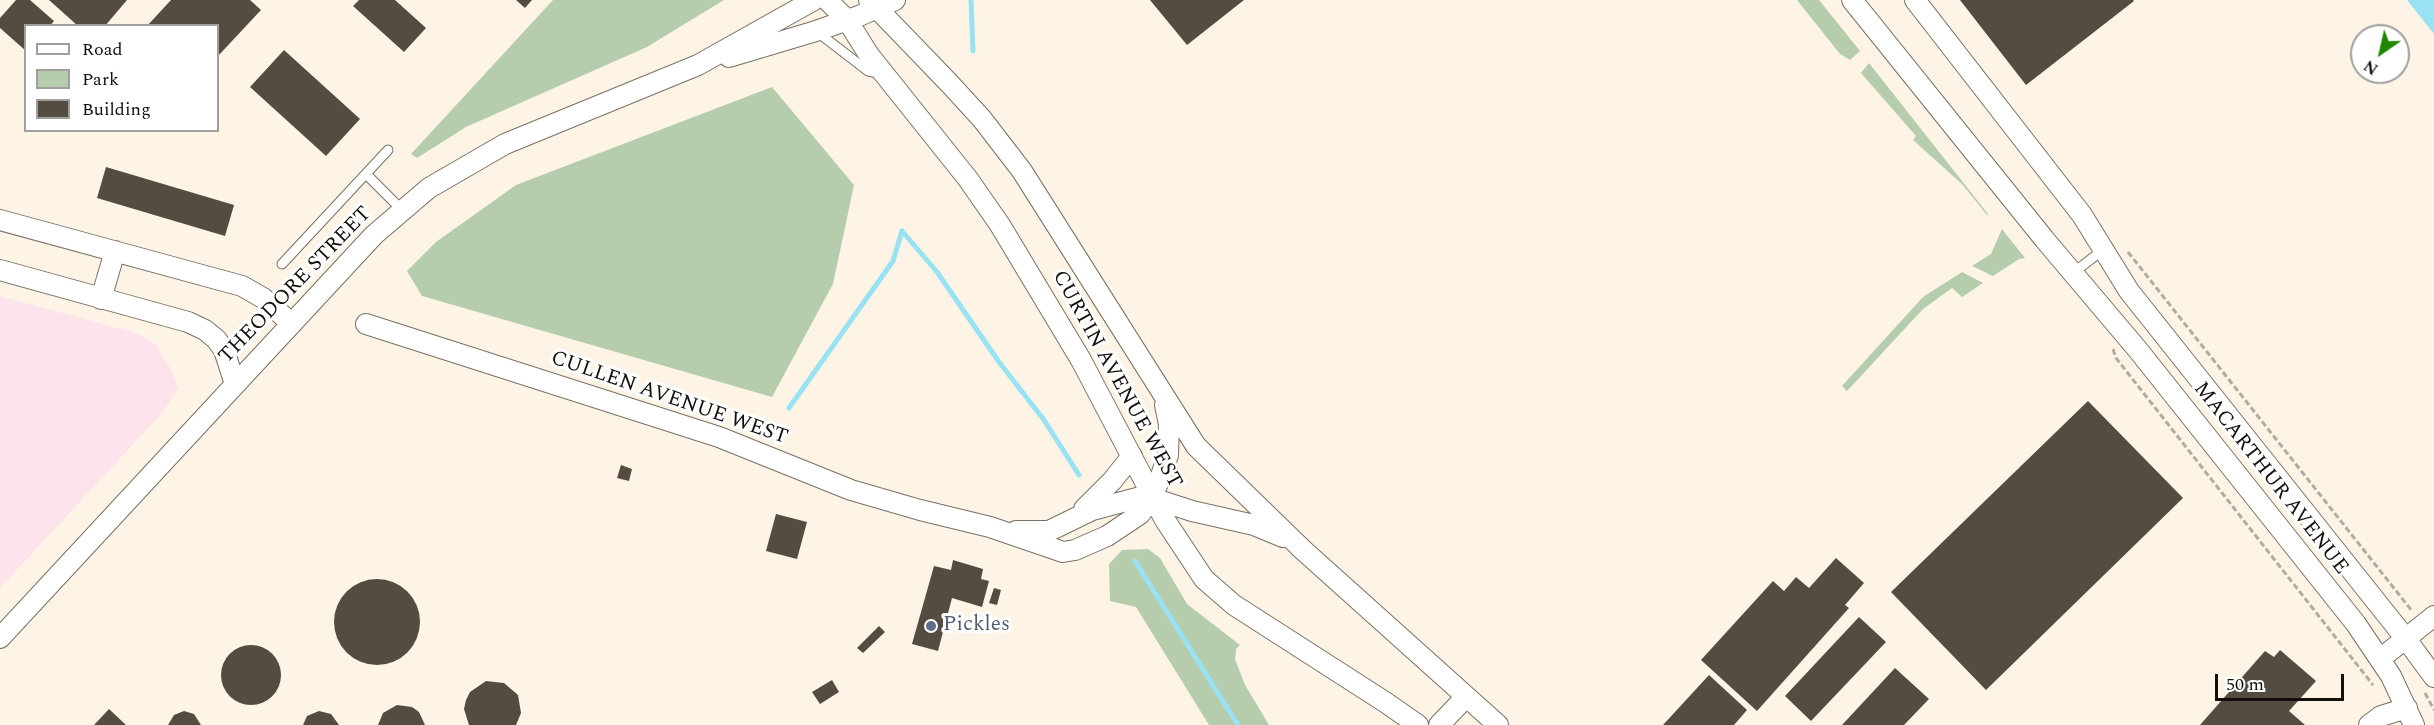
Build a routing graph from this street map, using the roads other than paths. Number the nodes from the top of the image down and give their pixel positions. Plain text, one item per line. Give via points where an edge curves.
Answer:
1 (814, 0) edge
2 (827, 0) edge
3 (1852, 0) edge
4 (1915, 0) edge
5 (881, 3) edge
6 (847, 20) junction
7 (816, 31) junction
8 (698, 65) junction
9 (884, 74) junction
10 (388, 150) dead end
11 (366, 174) junction
12 (402, 210) junction
13 (0, 220) edge
14 (2104, 249) junction
15 (114, 251) junction
16 (282, 264) dead end
17 (0, 270) edge
18 (2073, 273) junction
19 (101, 298) junction
20 (291, 323) junction
21 (366, 324) dead end
22 (235, 384) junction
23 (1160, 390) junction
24 (1132, 456) junction
25 (1152, 498) junction
26 (1067, 521) junction
27 (990, 527) junction
28 (1303, 550) junction
29 (2434, 616) edge
30 (0, 638) edge
31 (2406, 639) junction
32 (2380, 659) junction
33 (2434, 677) edge
34 (1466, 697) junction
35 (2410, 716) edge
36 (1418, 725) edge
37 (1439, 725) edge
38 (1498, 725) edge
39 (2369, 725) edge

1 - 8 street, THEODORE STREET
2 - 6 street, CURTIN AVENUE WEST
3 - 18 street, MACARTHUR AVENUE
4 - 14 street, MACARTHUR AVENUE via 2068,196
5 - 6 street, THEODORE STREET
5 - 23 street, CURTIN AVENUE WEST via 1022,171
6 - 7 street, THEODORE STREET
6 - 9 street, CURTIN AVENUE WEST
7 - 8 street, THEODORE STREET
7 - 9 lane via 868,71
8 - 12 street, THEODORE STREET via 505,144 429,188
9 - 24 street, CURTIN AVENUE WEST via 1000,225 1082,360
10 - 11 lane
11 - 12 lane
11 - 16 lane
12 - 20 street, THEODORE STREET
13 - 15 street
14 - 18 lane
14 - 31 street, MACARTHUR AVENUE via 2129,291
15 - 19 street
15 - 20 street via 242,286 263,298
17 - 19 street
18 - 32 street, MACARTHUR AVENUE via 2356,624
19 - 22 street via 206,330 224,351
20 - 22 street, THEODORE STREET
21 - 27 street, CULLEN AVENUE WEST via 719,437 879,499
22 - 30 street, THEODORE STREET
23 - 25 street, CULLEN AVENUE WEST via 1168,415 1169,448
23 - 28 street, CURTIN AVENUE WEST via 1202,452
24 - 25 street, CURTIN AVENUE WEST
24 - 26 street via 1092,502
25 - 26 street, CULLEN AVENUE WEST via 1123,500
25 - 27 street, CULLEN AVENUE WEST via 1140,514 1122,527 1069,552
25 - 28 street, CULLEN AVENUE WEST via 1265,529
25 - 36 street, CURTIN AVENUE WEST via 1211,587
26 - 27 street, CULLEN AVENUE WEST via 1041,532
28 - 34 street, CURTIN AVENUE WEST
29 - 31 street
31 - 32 street
31 - 33 street, MACARTHUR AVENUE
32 - 35 street, MACARTHUR AVENUE
34 - 37 street
34 - 38 street, CURTIN AVENUE WEST
35 - 39 street via 2381,716

